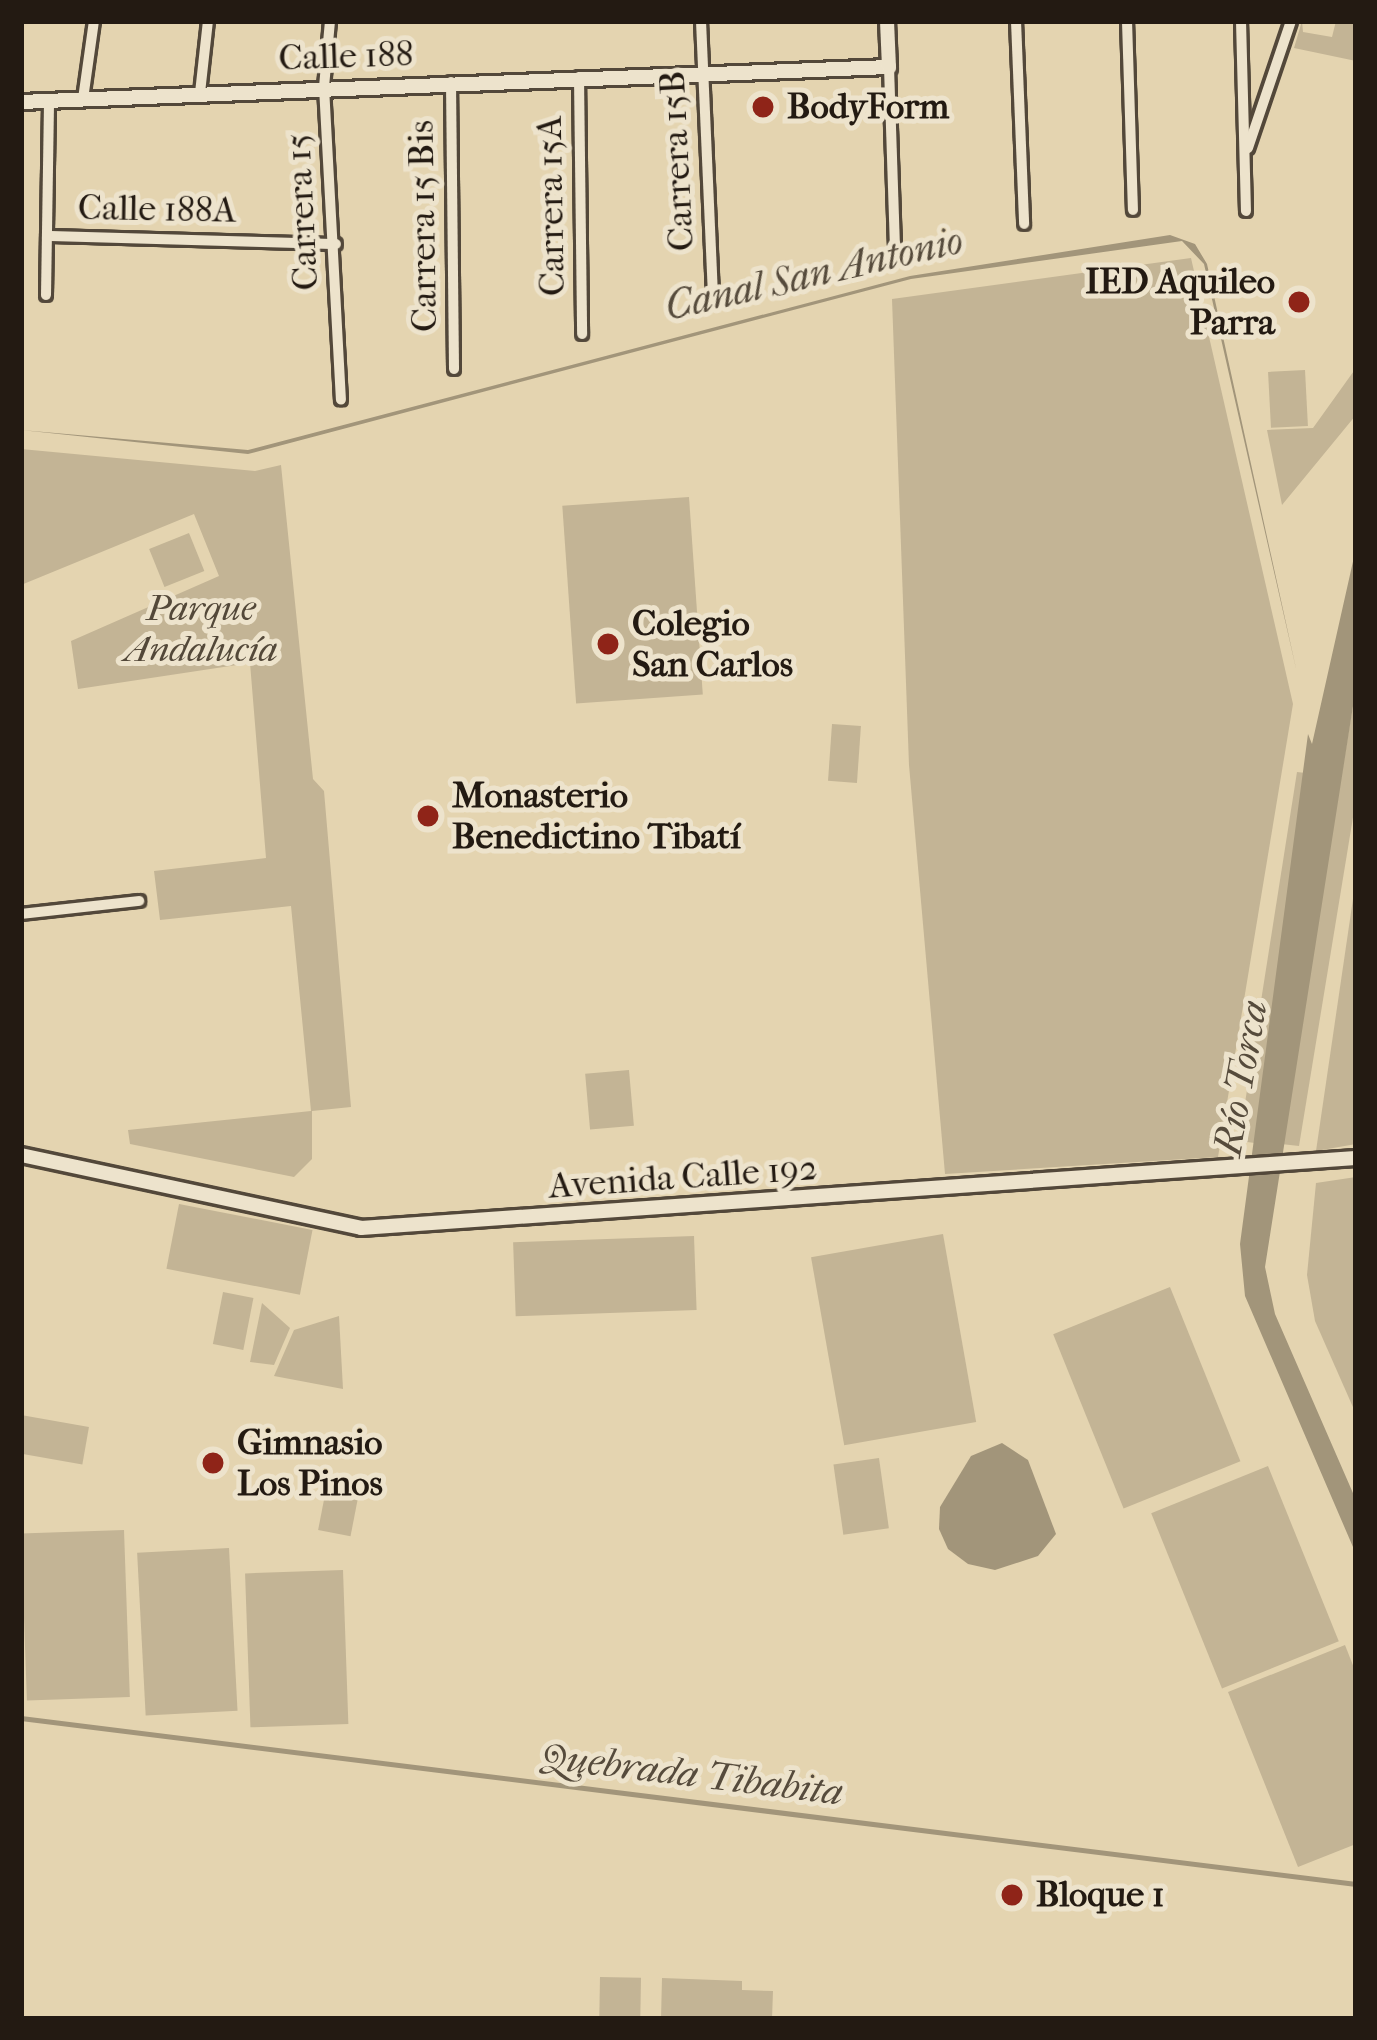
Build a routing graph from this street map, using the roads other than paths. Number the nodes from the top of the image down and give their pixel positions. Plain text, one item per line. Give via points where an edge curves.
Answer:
1 (94, 21) edge
2 (208, 21) edge
3 (329, 21) edge
4 (701, 21) edge
5 (887, 21) edge
6 (1016, 21) edge
7 (1127, 21) edge
8 (1241, 21) edge
9 (1292, 21) edge
10 (889, 67) junction
11 (703, 73) junction
12 (580, 77) junction
13 (452, 82) junction
14 (324, 86) junction
15 (200, 93) junction
16 (83, 99) junction
17 (49, 101) junction
18 (21, 102) edge
19 (1244, 159) junction
20 (1133, 210) dead end
21 (1246, 211) dead end
22 (1024, 224) dead end
23 (47, 236) junction
24 (336, 244) junction
25 (896, 245) dead end
26 (46, 295) dead end
27 (713, 298) dead end
28 (582, 334) dead end
29 (454, 369) dead end
30 (341, 400) dead end
31 (139, 901) dead end
32 (21, 914) edge
33 (21, 1154) edge
34 (1356, 1158) edge

1 - 16 street
2 - 15 street
3 - 14 street, Carrera 15
4 - 11 street, Carrera 15B
5 - 10 main road
6 - 22 street
7 - 20 street
8 - 19 street
9 - 19 street
10 - 11 main road, Calle 188
10 - 25 street
11 - 12 main road, Calle 188
11 - 27 street, Carrera 15B
12 - 13 main road, Calle 188
12 - 28 street, Carrera 15A
13 - 14 main road, Calle 188
13 - 29 street, Carrera 15 Bis
14 - 15 main road, Calle 188
14 - 24 street, Carrera 15
15 - 16 main road, Calle 188
16 - 17 main road, Calle 188
17 - 18 main road, Calle 188
17 - 23 street
19 - 21 street
23 - 24 street, Calle 188A
23 - 26 street
24 - 30 street, Carrera 15
31 - 32 street
33 - 34 main road, Avenida Calle 192 via 362,1228

